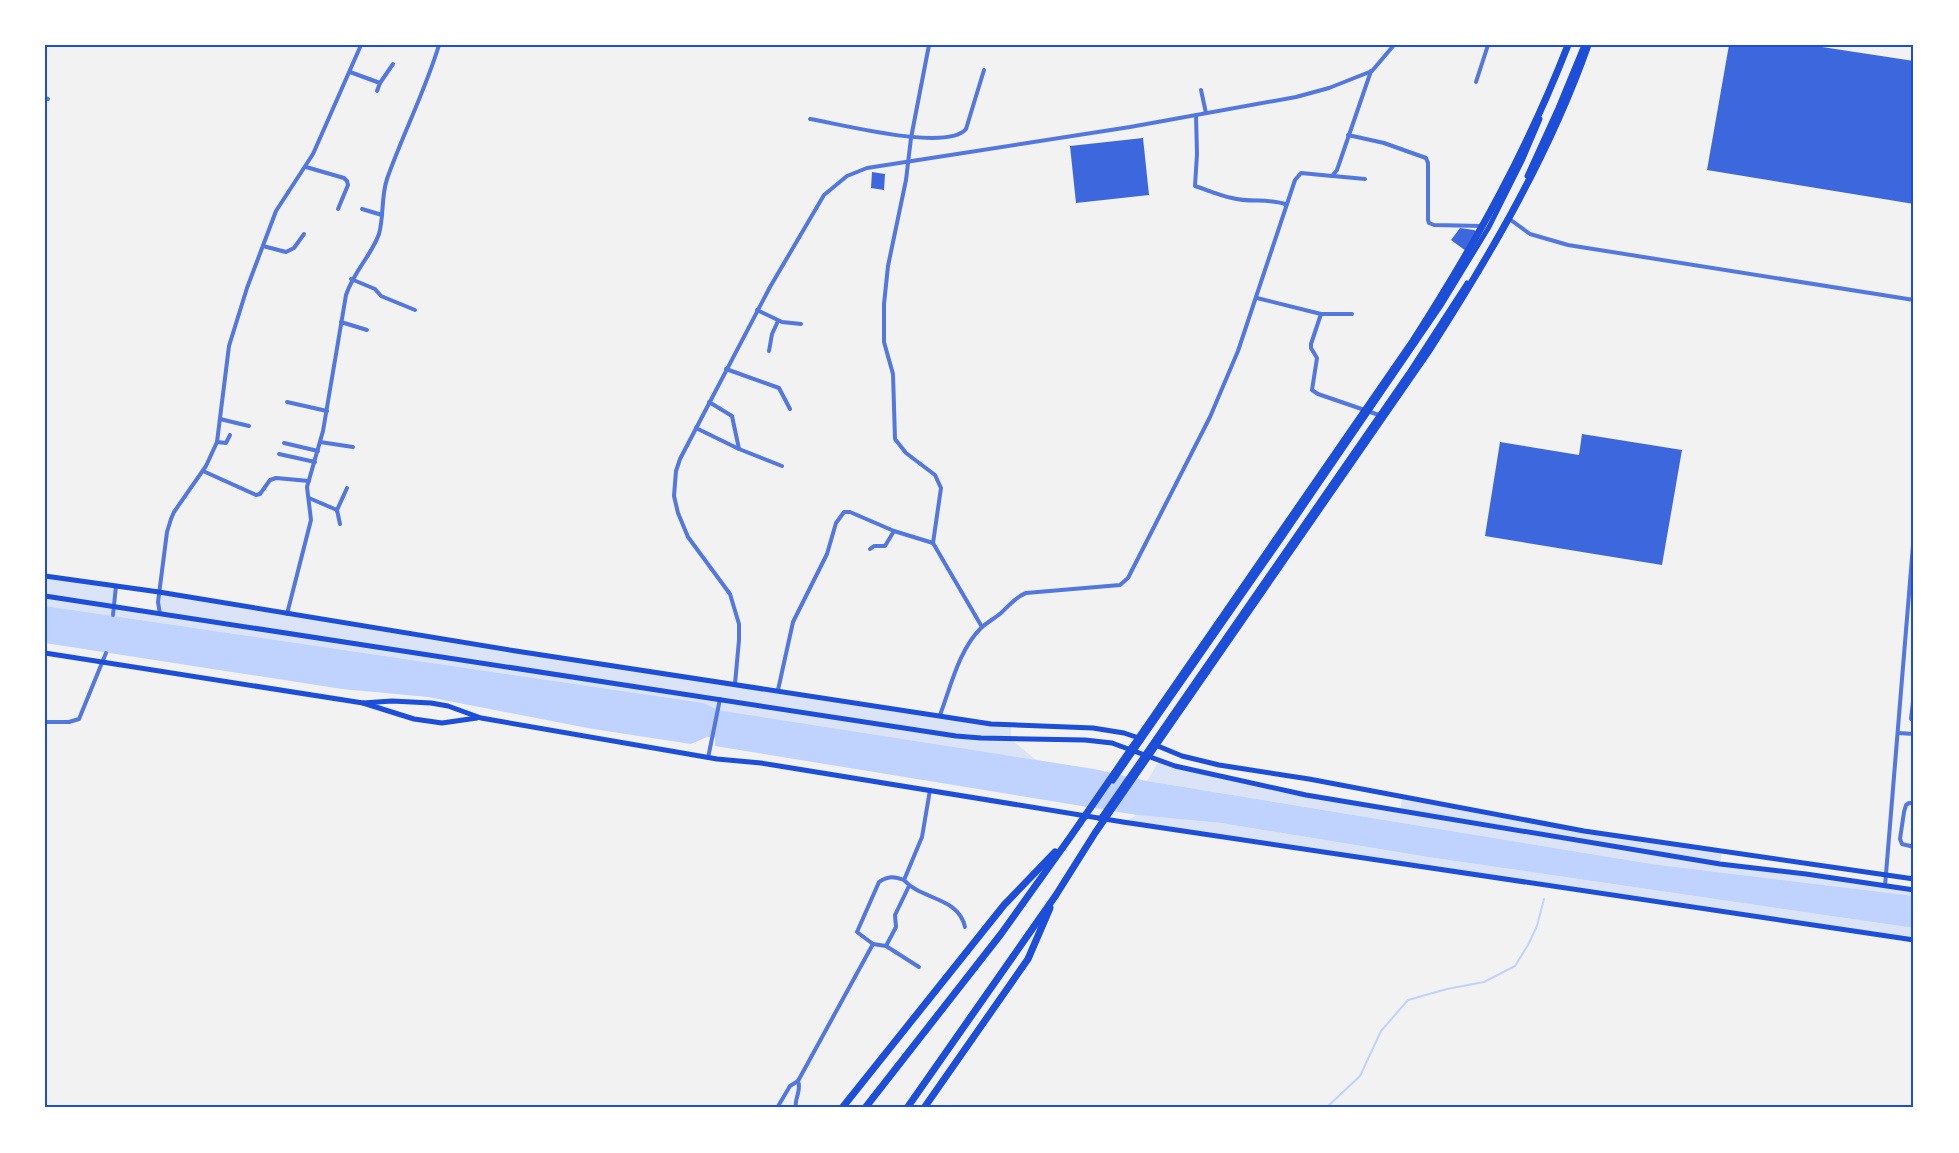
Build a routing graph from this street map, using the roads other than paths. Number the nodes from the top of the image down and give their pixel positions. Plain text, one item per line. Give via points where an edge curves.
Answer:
1 (361, 45) edge
2 (439, 45) edge
3 (929, 45) edge
4 (1394, 45) edge
5 (1488, 45) edge
6 (1569, 45) edge
7 (1586, 45) edge
8 (393, 64) dead end
9 (984, 70) dead end
10 (1372, 71) junction
11 (351, 72) junction
12 (1476, 82) dead end
13 (380, 83) junction
14 (1201, 90) dead end
15 (377, 91) dead end
16 (1206, 113) junction
17 (1196, 115) junction
18 (810, 119) dead end
19 (1348, 135) junction
20 (910, 138) junction
21 (909, 160) junction
22 (306, 167) junction
23 (1332, 176) junction
24 (1365, 179) dead end
25 (1285, 204) junction
26 (338, 209) dead end
27 (362, 209) dead end
28 (382, 215) junction
29 (1507, 217) junction
30 (1489, 227) junction
31 (304, 234) dead end
32 (263, 246) junction
33 (1461, 274) junction
34 (351, 279) junction
35 (1470, 279) junction
36 (1257, 298) junction
37 (1914, 300) edge
38 (415, 310) dead end
39 (758, 310) junction
40 (1321, 314) junction
41 (1352, 314) dead end
42 (778, 321) junction
43 (341, 322) junction
44 (801, 324) dead end
45 (367, 330) dead end
46 (769, 351) dead end
47 (726, 369) junction
48 (287, 402) dead end
49 (709, 402) junction
50 (790, 409) dead end
51 (1370, 410) junction
52 (327, 411) junction
53 (1379, 415) junction
54 (220, 419) junction
55 (249, 426) dead end
56 (696, 428) junction
57 (230, 435) dead end
58 (217, 442) junction
59 (320, 442) junction
60 (284, 443) dead end
61 (353, 447) dead end
62 (739, 449) junction
63 (318, 451) junction
64 (279, 454) dead end
65 (315, 462) junction
66 (782, 466) dead end
67 (203, 471) junction
68 (309, 481) junction
69 (346, 488) dead end
70 (309, 498) junction
71 (337, 510) junction
72 (340, 524) dead end
73 (894, 531) junction
74 (1914, 532) edge
75 (933, 543) junction
76 (870, 549) dead end
77 (45, 576) edge
78 (116, 586) junction
79 (159, 592) junction
80 (45, 596) edge
81 (115, 606) junction
82 (160, 614) junction
83 (287, 614) junction
84 (113, 615) dead end
85 (982, 627) junction
86 (45, 652) edge
87 (106, 653) dead end
88 (103, 661) junction
89 (735, 684) junction
90 (778, 690) junction
91 (1914, 694) edge
92 (719, 702) junction
93 (363, 704) junction
94 (940, 715) junction
95 (481, 718) junction
96 (1911, 719) dead end
97 (45, 722) edge
98 (1011, 725) junction
99 (1898, 733) junction
100 (1914, 734) edge
101 (1011, 739) junction
102 (1142, 739) junction
103 (1152, 743) junction
104 (1134, 751) junction
105 (1143, 755) junction
106 (708, 758) junction
107 (930, 790) junction
108 (1402, 798) junction
109 (1914, 803) edge
110 (1400, 811) junction
111 (1088, 817) junction
112 (1100, 819) junction
113 (1584, 831) junction
114 (1071, 836) junction
115 (1582, 842) junction
116 (1914, 847) edge
117 (1722, 853) junction
118 (1720, 864) junction
119 (1807, 865) junction
120 (1806, 874) junction
121 (1887, 875) junction
122 (1914, 879) edge
123 (904, 880) junction
124 (909, 886) junction
125 (1885, 886) junction
126 (1914, 890) edge
127 (1056, 895) junction
128 (965, 927) dead end
129 (1914, 940) edge
130 (873, 944) junction
131 (886, 946) junction
132 (919, 967) dead end
133 (798, 1082) junction
134 (777, 1108) edge
135 (796, 1108) edge
136 (840, 1108) edge
137 (865, 1108) edge
138 (907, 1108) edge
139 (924, 1108) edge

1 - 11 street
2 - 28 street via 388,177
3 - 20 street
4 - 10 street
5 - 12 street
6 - 30 main road via 1522,161
6 - 114 highway via 1519,160 1456,274
7 - 29 main road
7 - 127 highway via 1536,168 1472,283
8 - 13 street
9 - 20 street via 962,134
10 - 16 street via 1296,97
10 - 19 street
11 - 13 street
11 - 22 street
13 - 15 street
14 - 16 street
16 - 17 street
17 - 21 street
17 - 25 street via 1195,186 1232,198
18 - 20 street
19 - 23 street
19 - 30 street via 1426,158 1429,223
20 - 21 street
21 - 39 street via 855,172 824,195
21 - 75 street via 888,266 884,342 893,374 895,439 906,453 935,475 941,488
22 - 26 street via 347,181
22 - 32 street via 276,211
23 - 24 street
23 - 25 street via 1301,173
25 - 36 street
27 - 28 street
28 - 34 street via 371,252
29 - 35 main road
29 - 37 street via 1530,234 1568,245
30 - 33 main road
31 - 32 street via 286,252
32 - 54 street via 232,331
33 - 35 main road
33 - 51 main road
34 - 38 street
34 - 43 street
35 - 53 main road
36 - 40 street
36 - 85 street via 1210,417 1128,578 1120,585 1026,593
39 - 42 street
39 - 47 street
40 - 41 street
40 - 51 street via 1311,344 1317,358 1312,390
42 - 44 street
42 - 46 street
43 - 45 street
43 - 52 street
47 - 49 street
47 - 50 street via 779,388
48 - 52 street
49 - 56 street
49 - 62 street via 732,416
51 - 53 street
51 - 102 main road
52 - 59 street
53 - 103 main road
54 - 55 street
54 - 58 street
56 - 62 street
56 - 89 street via 680,459 674,496 688,537 730,594 735,609 740,640
57 - 58 street via 226,443
58 - 67 street
59 - 61 street
59 - 63 street
60 - 63 street
62 - 66 street
63 - 65 street
64 - 65 street
65 - 68 street
67 - 68 street via 256,495 276,478
67 - 79 street via 171,519
68 - 70 street
69 - 71 street
70 - 71 street
70 - 83 street via 311,520
71 - 72 street
73 - 75 street
73 - 76 street via 887,545
73 - 90 street via 850,512 842,514 793,622
74 - 99 street
75 - 85 street
77 - 78 main road
78 - 79 main road
78 - 81 street
79 - 82 street
79 - 83 main road
80 - 81 main road
81 - 82 main road
81 - 84 street
82 - 92 main road
83 - 89 main road
85 - 94 street via 961,659
86 - 88 main road
87 - 88 street
88 - 93 main road
88 - 97 street via 79,719
89 - 90 main road
90 - 94 main road
91 - 96 street
92 - 101 main road via 956,736
92 - 106 street
93 - 95 main road via 431,703
93 - 95 main road via 442,723
94 - 98 main road
95 - 106 main road
98 - 101 main road
98 - 102 main road via 1092,728
99 - 100 street
99 - 121 street
101 - 104 main road via 1099,741
102 - 104 main road
103 - 105 main road
103 - 108 main road via 1197,760
104 - 105 main road
104 - 111 main road
105 - 110 main road via 1216,776
105 - 112 main road
106 - 107 main road
107 - 111 main road
107 - 123 street via 922,837
108 - 110 main road
108 - 113 main road
109 - 116 street via 1905,807 1900,839 1902,844
110 - 115 main road
111 - 112 main road
112 - 129 main road
113 - 115 main road
113 - 117 main road
114 - 136 highway via 1004,905
114 - 137 highway via 1001,934
115 - 118 main road
117 - 118 main road
117 - 119 main road
118 - 120 main road
119 - 120 main road
119 - 121 main road
120 - 125 main road
121 - 122 main road
121 - 125 street
123 - 124 street
123 - 130 street via 885,878 875,889 857,932
124 - 128 street via 959,912
124 - 131 street
125 - 126 main road
127 - 138 highway
127 - 139 highway via 1028,959
130 - 131 street
130 - 133 street
131 - 132 street
133 - 134 street via 790,1086
133 - 135 street

